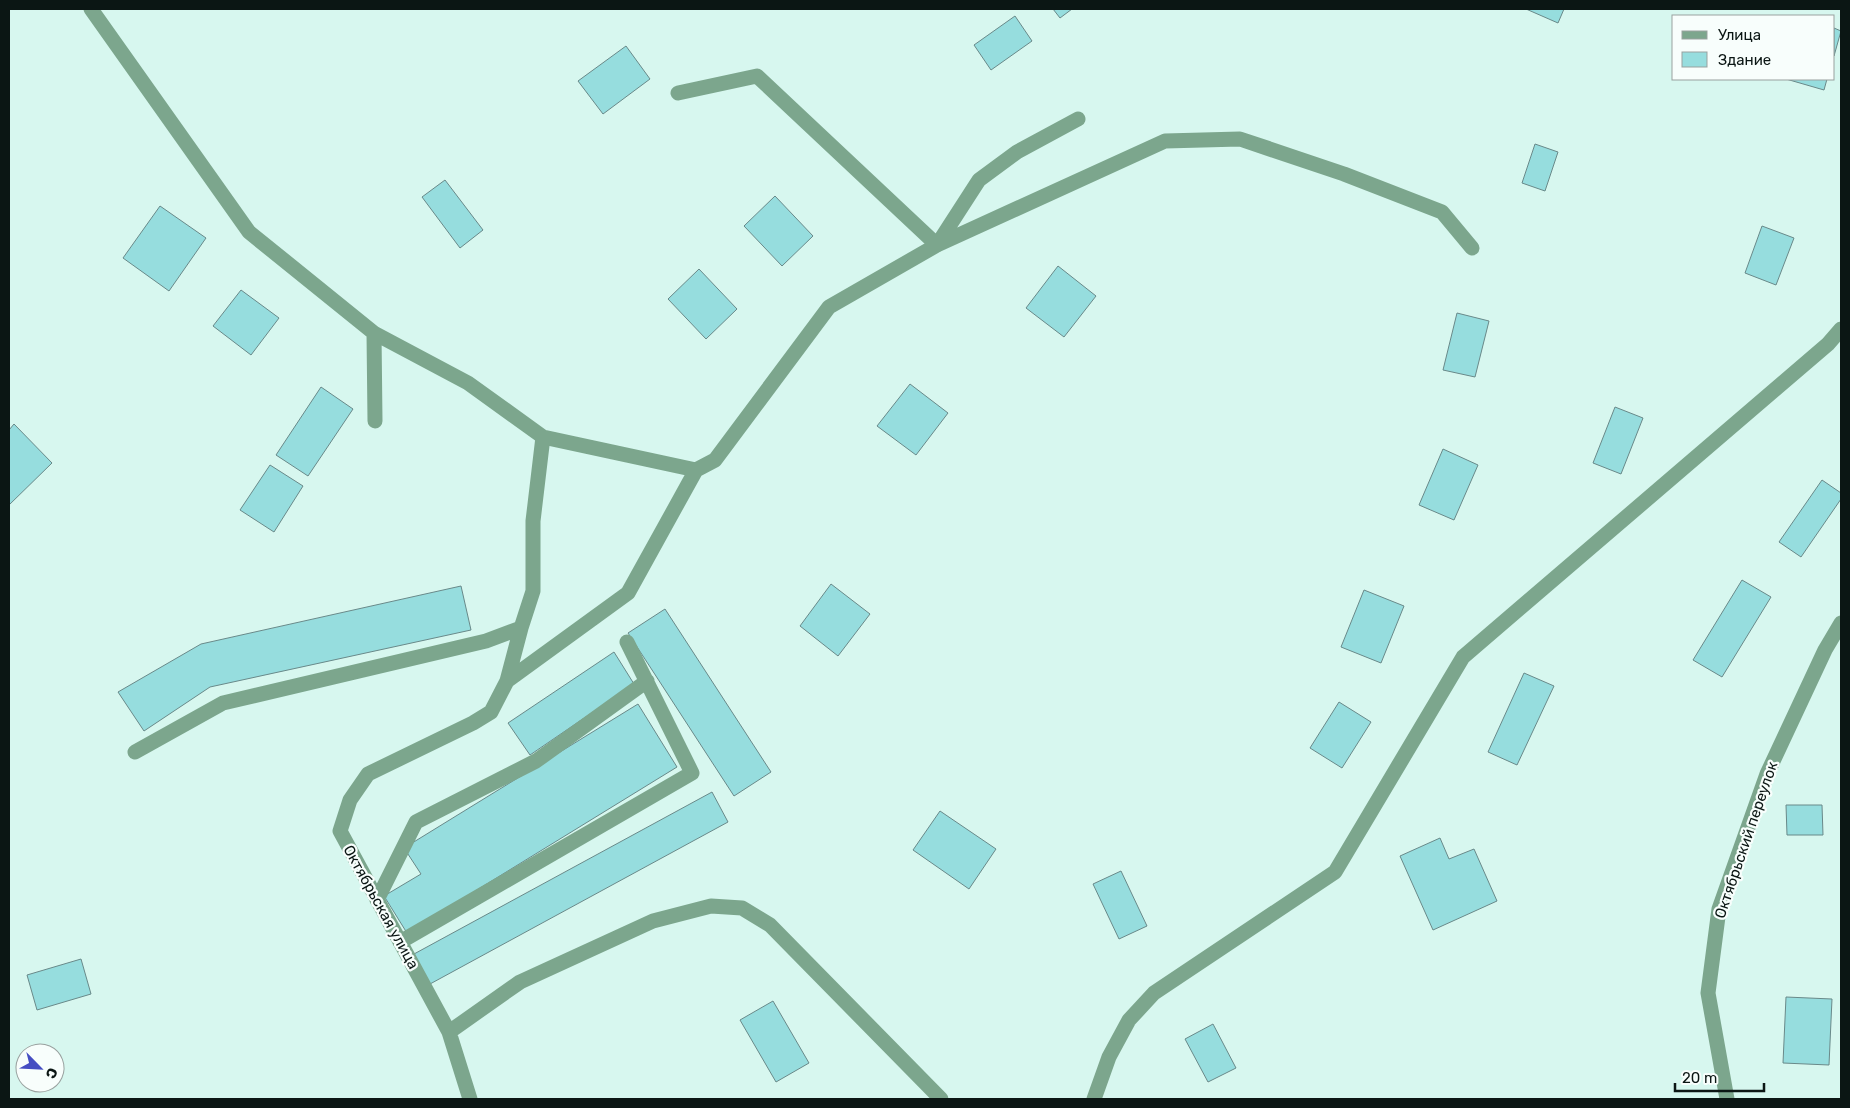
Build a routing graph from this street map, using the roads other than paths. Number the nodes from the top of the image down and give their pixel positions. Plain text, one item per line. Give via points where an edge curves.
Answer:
1 (91, 9) edge
2 (678, 93) dead end
3 (1078, 119) dead end
4 (937, 245) junction
5 (1472, 248) dead end
6 (1841, 329) edge
7 (374, 333) junction
8 (1834, 347) edge
9 (375, 421) dead end
10 (543, 437) junction
11 (696, 470) junction
12 (1841, 623) edge
13 (521, 628) junction
14 (627, 642) dead end
15 (507, 681) junction
16 (647, 681) junction
17 (135, 752) dead end
18 (377, 900) junction
19 (400, 942) junction
20 (449, 1032) junction
21 (470, 1099) edge
22 (941, 1099) edge
23 (1094, 1099) edge
24 (1727, 1099) edge

1 - 7 street via 249,232
2 - 4 street via 757,76
3 - 4 street via 1017,152 979,180
4 - 5 street via 1165,141 1240,138 1442,212
4 - 11 street via 829,307 715,460
6 - 8 street
7 - 9 street
7 - 10 street via 468,384
8 - 23 street via 1463,657 1335,872 1154,992 1129,1020 1109,1056
10 - 11 street
10 - 13 street, Октябрьская улица via 533,521 534,591
11 - 15 street via 628,594
12 - 24 street, Октябрьский переулок via 1767,774 1719,909 1708,993
13 - 15 street, Октябрьская улица
13 - 17 street via 486,641 223,703
14 - 16 street
15 - 18 street, Октябрьская улица via 491,712 368,774 350,800 340,831
16 - 18 street via 536,761 416,822
16 - 19 street via 692,773
18 - 19 street, Октябрьская улица
19 - 20 street, Октябрьская улица
20 - 21 street, Октябрьская улица
20 - 22 street via 520,982 653,921 711,906 742,908 770,925

